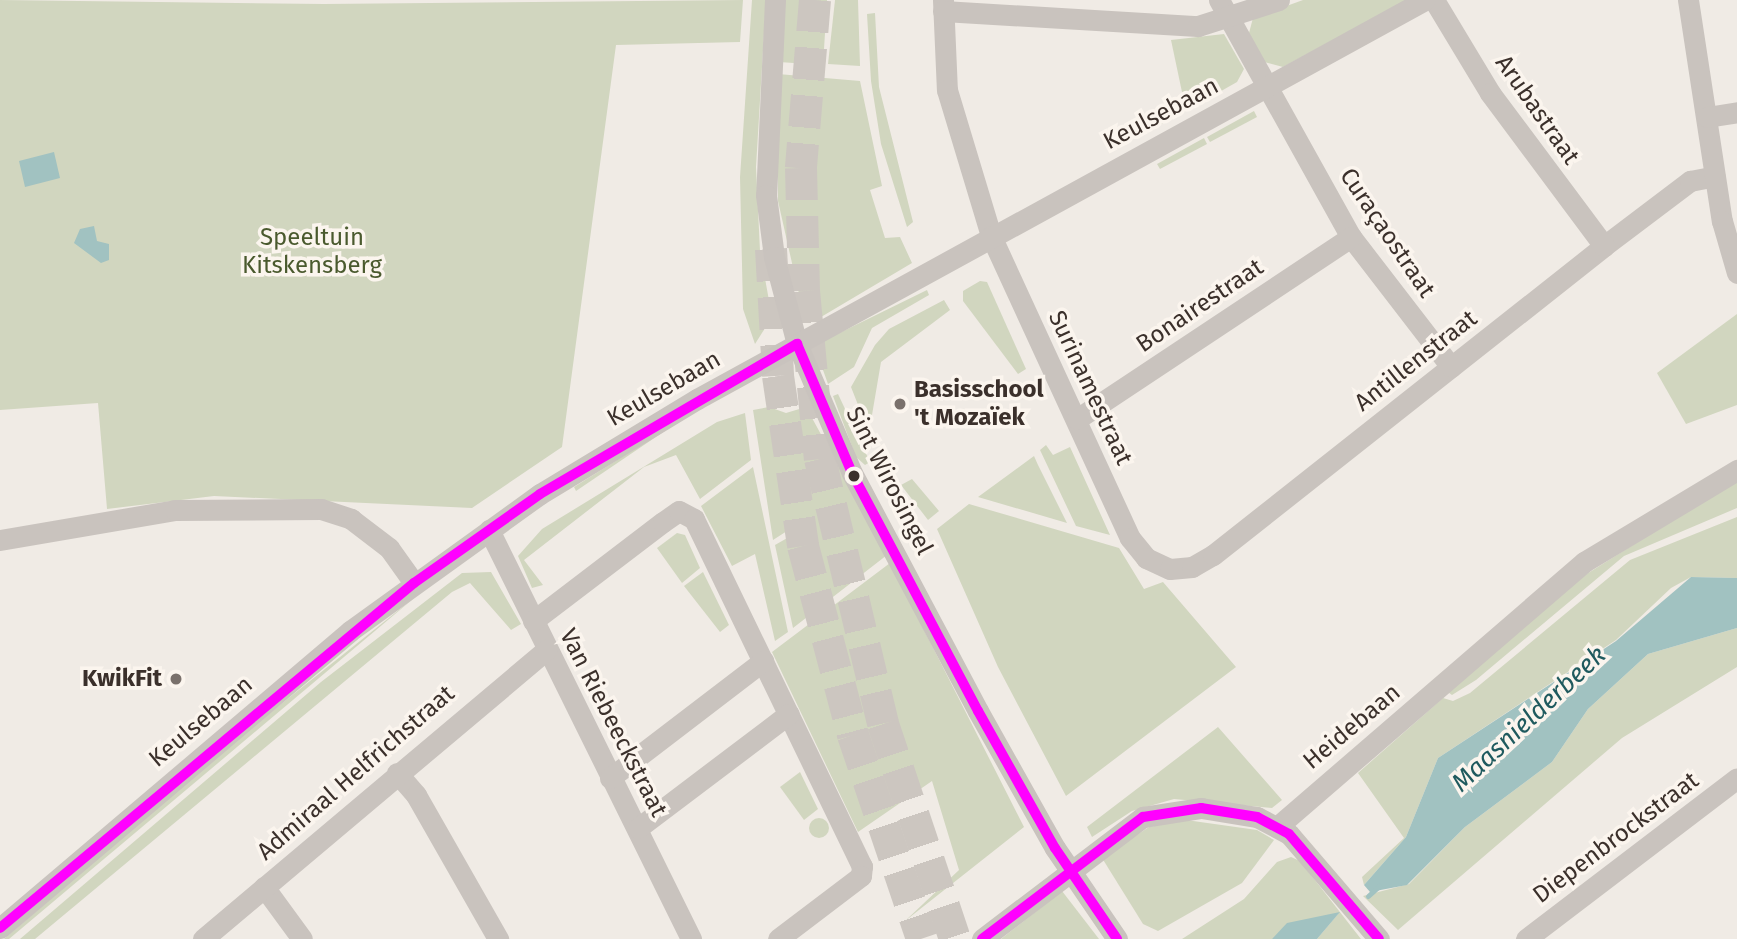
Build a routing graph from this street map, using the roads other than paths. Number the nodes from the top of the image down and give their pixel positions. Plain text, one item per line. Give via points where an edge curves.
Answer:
1 (775, 0) edge
2 (1279, 0) edge
3 (1425, 0) edge
4 (1434, 0) edge
5 (1689, 0) edge
6 (943, 6) edge
7 (1223, 9) edge
8 (1266, 87) junction
9 (1737, 111) edge
10 (1707, 117) junction
11 (1715, 176) junction
12 (991, 236) junction
13 (1352, 237) junction
14 (1604, 246) junction
15 (1737, 274) edge
16 (797, 344) junction
17 (1451, 368) junction
18 (1077, 419) junction
19 (1737, 470) edge
20 (489, 530) junction
21 (0, 540) edge
22 (1146, 558) joint
23 (414, 583) junction
24 (533, 621) junction
25 (546, 650) junction
26 (762, 661) junction
27 (789, 714) junction
28 (397, 773) junction
29 (610, 778) junction
30 (1737, 778) edge
31 (1277, 827) junction
32 (638, 828) junction
33 (264, 887) junction
34 (0, 928) edge
35 (203, 939) edge
36 (302, 939) edge
37 (498, 939) edge
38 (691, 939) edge
39 (778, 939) edge
40 (982, 939) edge
41 (1117, 939) edge
42 (1378, 939) edge
43 (1526, 939) edge

1 - 16 street, Sint Wirosingel via 766,195 774,257
2 - 7 street
3 - 8 street, Keulsebaan
4 - 14 street, Arubastraat via 1490,93
5 - 10 street
6 - 7 street via 1184,25
6 - 12 street, Surinamestraat via 947,90
7 - 8 street, Curaçaostraat
8 - 12 street, Keulsebaan
8 - 13 street, Curaçaostraat
9 - 10 street
10 - 11 street
11 - 14 street, Antillenstraat via 1690,181
11 - 15 street
12 - 16 street, Keulsebaan
12 - 18 street, Surinamestraat
13 - 17 street, Curaçaostraat
13 - 18 street, Bonairestraat
14 - 17 street, Antillenstraat
16 - 20 street, Keulsebaan via 662,419
16 - 41 street, Sint Wirosingel via 852,473 978,711 1055,848
17 - 22 street, Antillenstraat via 1200,563 1170,569
18 - 22 street, Surinamestraat via 1130,538
19 - 31 street, Heidebaan via 1584,562
20 - 23 street, Keulsebaan
20 - 24 street, Van Riebeeckstraat
21 - 23 street via 175,510 321,509 351,519 389,548
23 - 34 street, Keulsebaan
24 - 25 street, Van Riebeeckstraat
24 - 26 street via 663,522 688,512
25 - 28 street, Admiraal Helfrichstraat
25 - 29 street, Van Riebeeckstraat
26 - 27 street
26 - 29 street
27 - 32 street
27 - 39 street via 862,866 861,876
28 - 33 street, Admiraal Helfrichstraat
28 - 37 street via 416,795
29 - 32 street, Van Riebeeckstraat
30 - 43 street, Diepenbrockstraat
31 - 40 street via 1232,810 1171,810 1143,817
31 - 42 street via 1322,867
32 - 38 street, Van Riebeeckstraat
33 - 35 street, Admiraal Helfrichstraat
33 - 36 street

